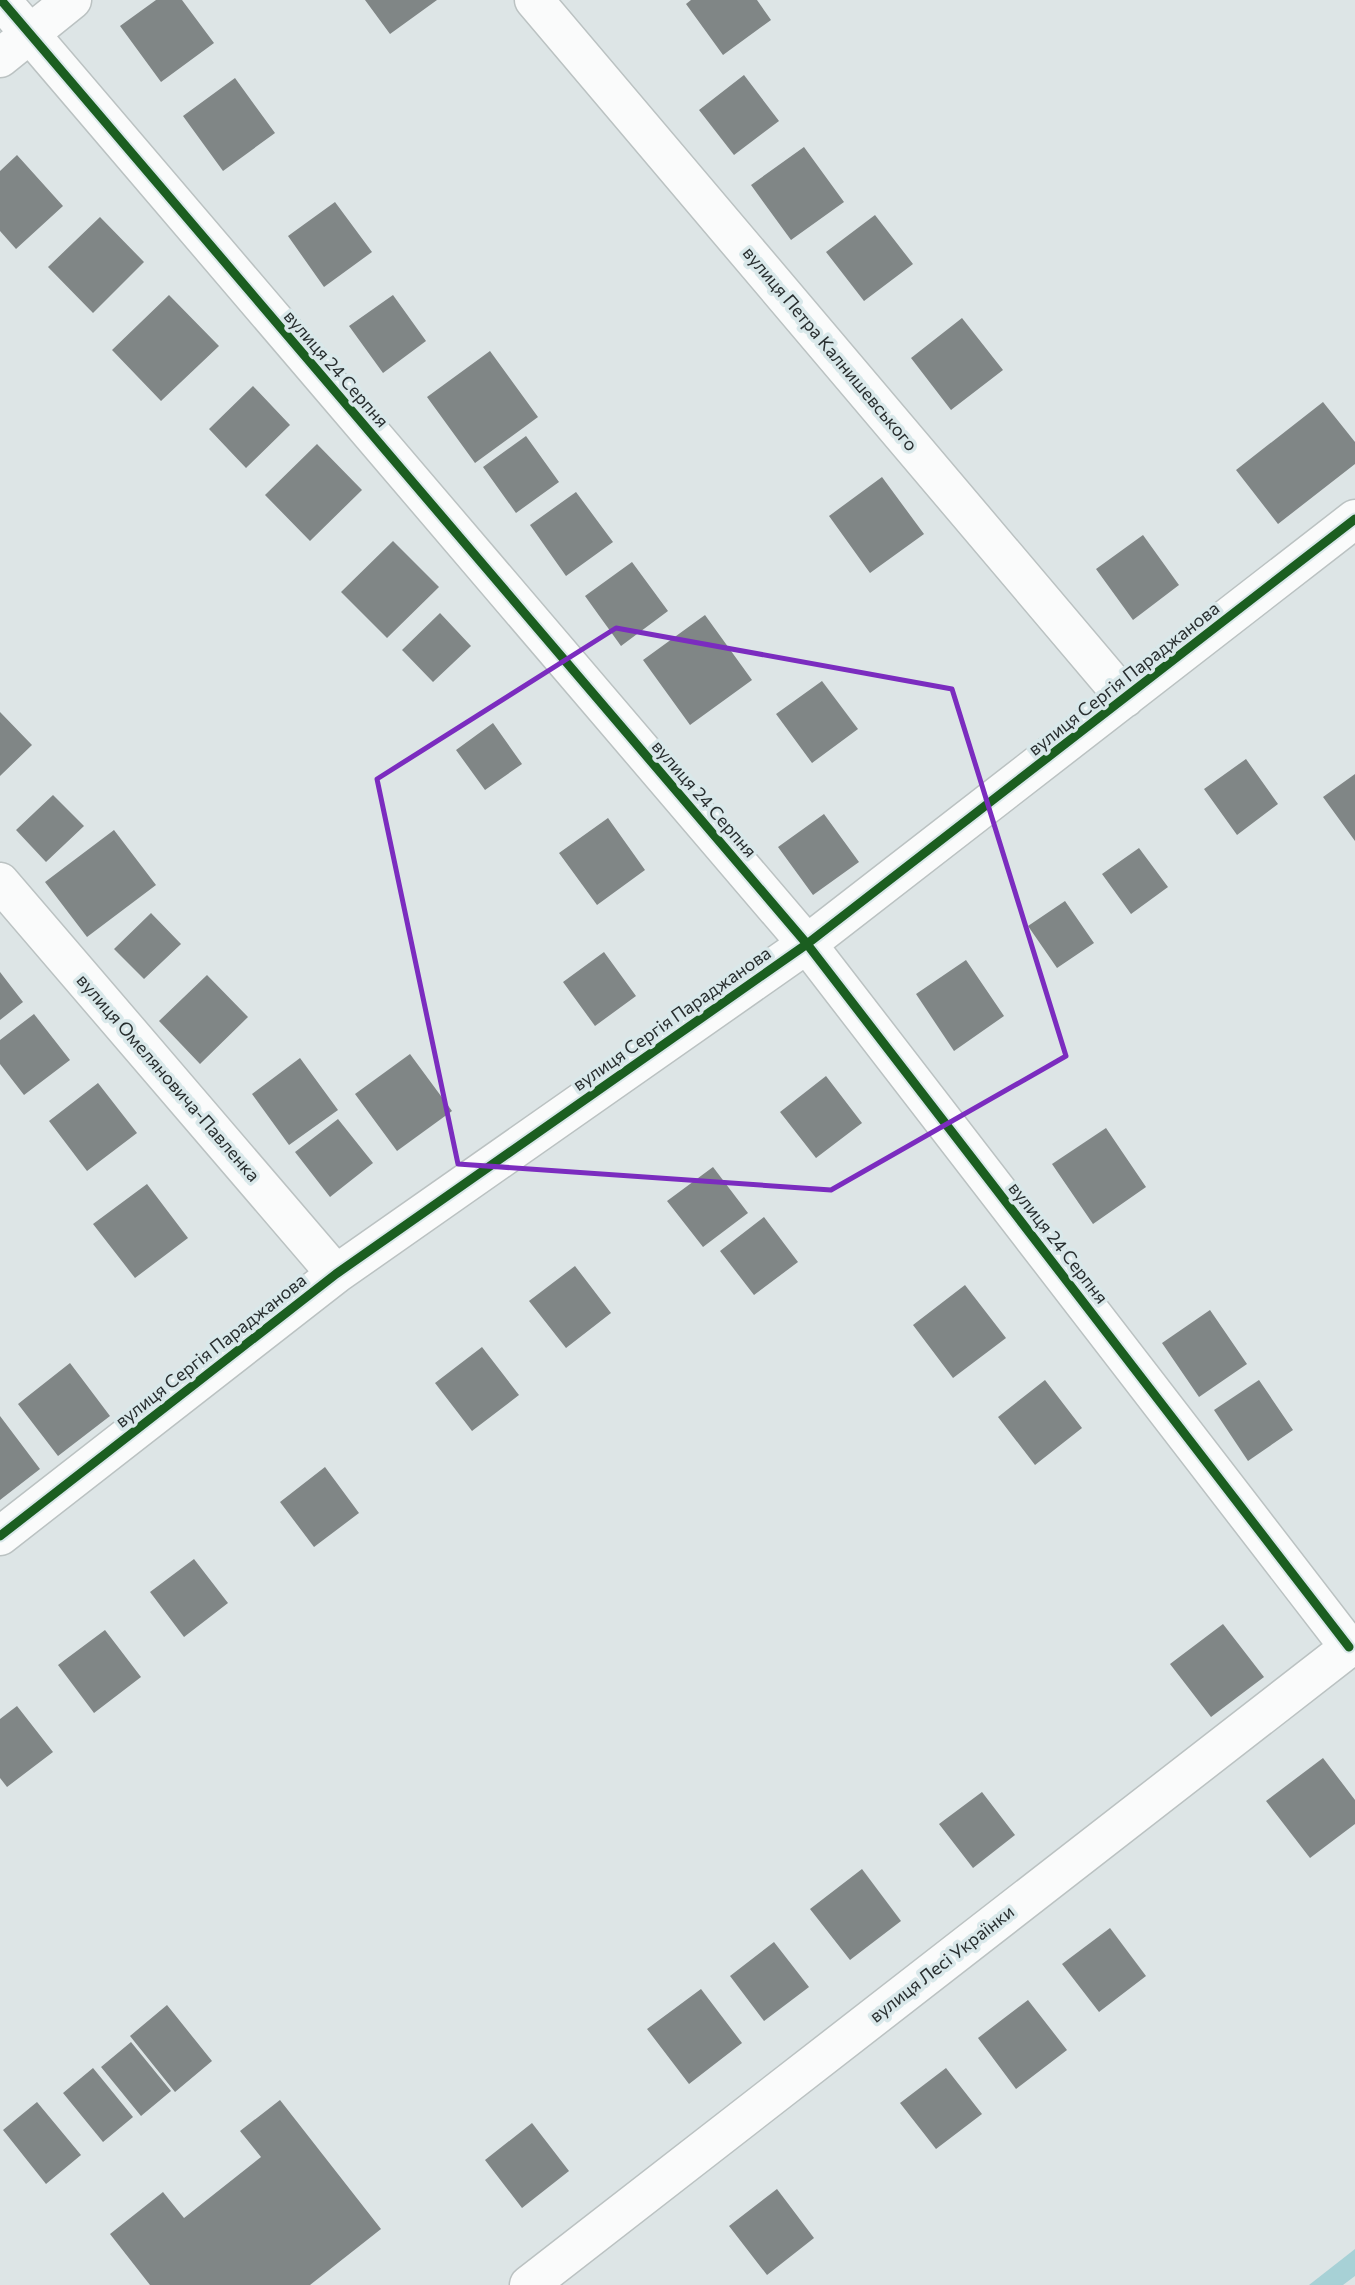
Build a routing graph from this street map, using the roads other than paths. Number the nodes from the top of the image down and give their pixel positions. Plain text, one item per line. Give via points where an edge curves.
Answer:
1 (1, 0) edge
2 (72, 0) edge
3 (534, 0) edge
4 (32, 35) junction
5 (0, 58) edge
6 (1355, 519) edge
7 (1125, 698) junction
8 (0, 882) edge
9 (807, 944) junction
10 (336, 1274) junction
11 (0, 1536) edge
12 (1352, 1645) edge
13 (529, 2285) edge

1 - 4 street, вулиця 24 Серпня
2 - 4 street
3 - 7 street, вулиця Петра Калнишевського
4 - 5 street
4 - 9 street, вулиця 24 Серпня
6 - 7 street, вулиця Сергія Параджанова
7 - 9 street, вулиця Сергія Параджанова
8 - 10 street, вулиця Омеляновича-Павленка
9 - 10 street, вулиця Сергія Параджанова
9 - 12 street, вулиця 24 Серпня
10 - 11 street, вулиця Сергія Параджанова
12 - 13 street, вулиця Лесі Українки

